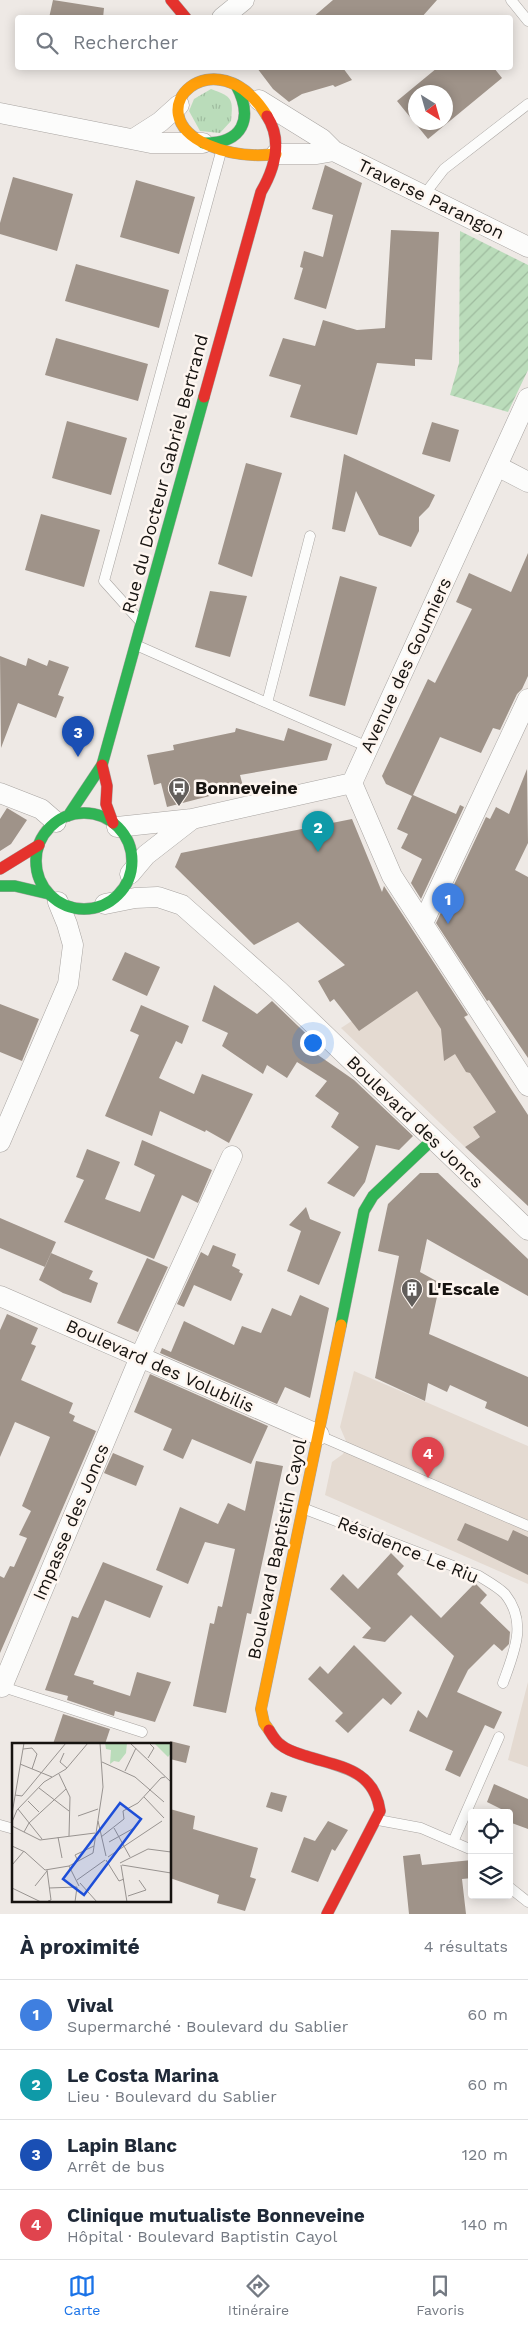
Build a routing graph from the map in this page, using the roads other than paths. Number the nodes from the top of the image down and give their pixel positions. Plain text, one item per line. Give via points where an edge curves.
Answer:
1 (244, 0) edge
2 (511, 0) edge
3 (172, 2) edge
4 (175, 15) edge
5 (183, 15) edge
6 (226, 15) edge
7 (528, 21) edge
8 (226, 70) edge
9 (185, 75) dead end
10 (242, 90) junction
11 (183, 97) junction
12 (528, 104) edge
13 (0, 113) edge
14 (135, 138) junction
15 (212, 148) junction
16 (334, 151) junction
17 (276, 154) junction
18 (254, 179) dead end
19 (261, 192) junction
20 (424, 195) junction
21 (528, 247) edge
22 (528, 398) edge
23 (497, 466) junction
24 (528, 482) edge
25 (310, 536) dead end
26 (142, 623) junction
27 (136, 645) junction
28 (528, 699) edge
29 (267, 703) junction
30 (368, 747) junction
31 (102, 766) junction
32 (352, 783) junction
33 (0, 793) edge
34 (62, 819) junction
35 (192, 819) junction
36 (115, 825) junction
37 (39, 845) junction
38 (0, 869) edge
39 (130, 874) junction
40 (0, 886) edge
41 (53, 898) junction
42 (106, 904) junction
43 (423, 923) junction
44 (528, 1086) edge
45 (432, 1140) junction
46 (0, 1142) edge
47 (232, 1156) dead end
48 (528, 1230) edge
49 (0, 1296) edge
50 (140, 1357) junction
51 (319, 1435) junction
52 (304, 1509) junction
53 (528, 1526) edge
54 (503, 1683) dead end
55 (1, 1686) edge
56 (142, 1732) dead end
57 (499, 1737) dead end
58 (376, 1820) junction
59 (452, 1842) junction
60 (468, 1848) edge
61 (513, 1890) edge
62 (528, 1902) edge
63 (326, 1914) edge

1 - 6 street
2 - 7 lane
3 - 4 street
3 - 5 street
8 - 10 street, Traverse Parangon
9 - 11 street
10 - 11 street via 227,80 205,78 195,82
10 - 15 street via 246,117 242,127 235,136
10 - 16 street, Traverse Parangon via 322,139
10 - 17 street via 264,113 274,132
11 - 14 street via 160,122
11 - 15 street via 181,124 187,133
12 - 20 lane via 444,169
13 - 14 street
14 - 15 street via 151,143
15 - 17 street via 244,160
15 - 26 lane via 104,581
16 - 17 street
16 - 20 street, Traverse Parangon
17 - 19 street, Rue du Docteur Gabriel Bertrand via 270,177
18 - 19 street
19 - 26 street, Rue du Docteur Gabriel Bertrand
20 - 21 street, Traverse Parangon
22 - 23 street, Avenue des Goumiers
23 - 24 street
23 - 30 street, Avenue des Goumiers
25 - 29 lane
26 - 27 street, Rue du Docteur Gabriel Bertrand
27 - 29 lane
27 - 31 street, Rue du Docteur Gabriel Bertrand
28 - 43 street
29 - 30 lane
30 - 32 street, Avenue des Goumiers
31 - 34 street, Rue du Docteur Gabriel Bertrand via 82,799
31 - 36 street, Rue du Docteur Gabriel Bertrand via 107,786 106,804
32 - 35 street
32 - 43 street via 392,876
33 - 34 street
34 - 36 street via 83,813 99,816
34 - 37 street via 45,832
35 - 36 street
35 - 39 street via 146,855
36 - 39 street via 130,848
37 - 38 street
37 - 41 street via 36,862 39,880
39 - 42 street via 125,886
40 - 41 street via 15,886
41 - 42 street via 73,908 90,909
41 - 46 street via 67,924 73,945 68,984
42 - 45 street, Boulevard des Joncs via 158,897 182,905 278,990
43 - 44 street
45 - 48 street, Boulevard des Joncs
45 - 51 street, Boulevard Baptistin Cayol via 373,1196 364,1211
47 - 50 street, Impasse des Joncs
49 - 50 street, Boulevard des Volubilis
50 - 51 street, Boulevard des Volubilis
50 - 55 street, Impasse des Joncs
51 - 52 street, Boulevard Baptistin Cayol
51 - 53 lane
52 - 54 lane, Résidence Le Riu via 479,1576 504,1593 516,1612 520,1636
52 - 58 street, Boulevard Baptistin Cayol via 261,1709 264,1724 286,1749 357,1772 371,1784 378,1797 380,1811
55 - 56 lane
57 - 59 lane
58 - 59 lane via 421,1828
58 - 63 street, Boulevard Baptistin Cayol
59 - 60 lane
61 - 62 lane

